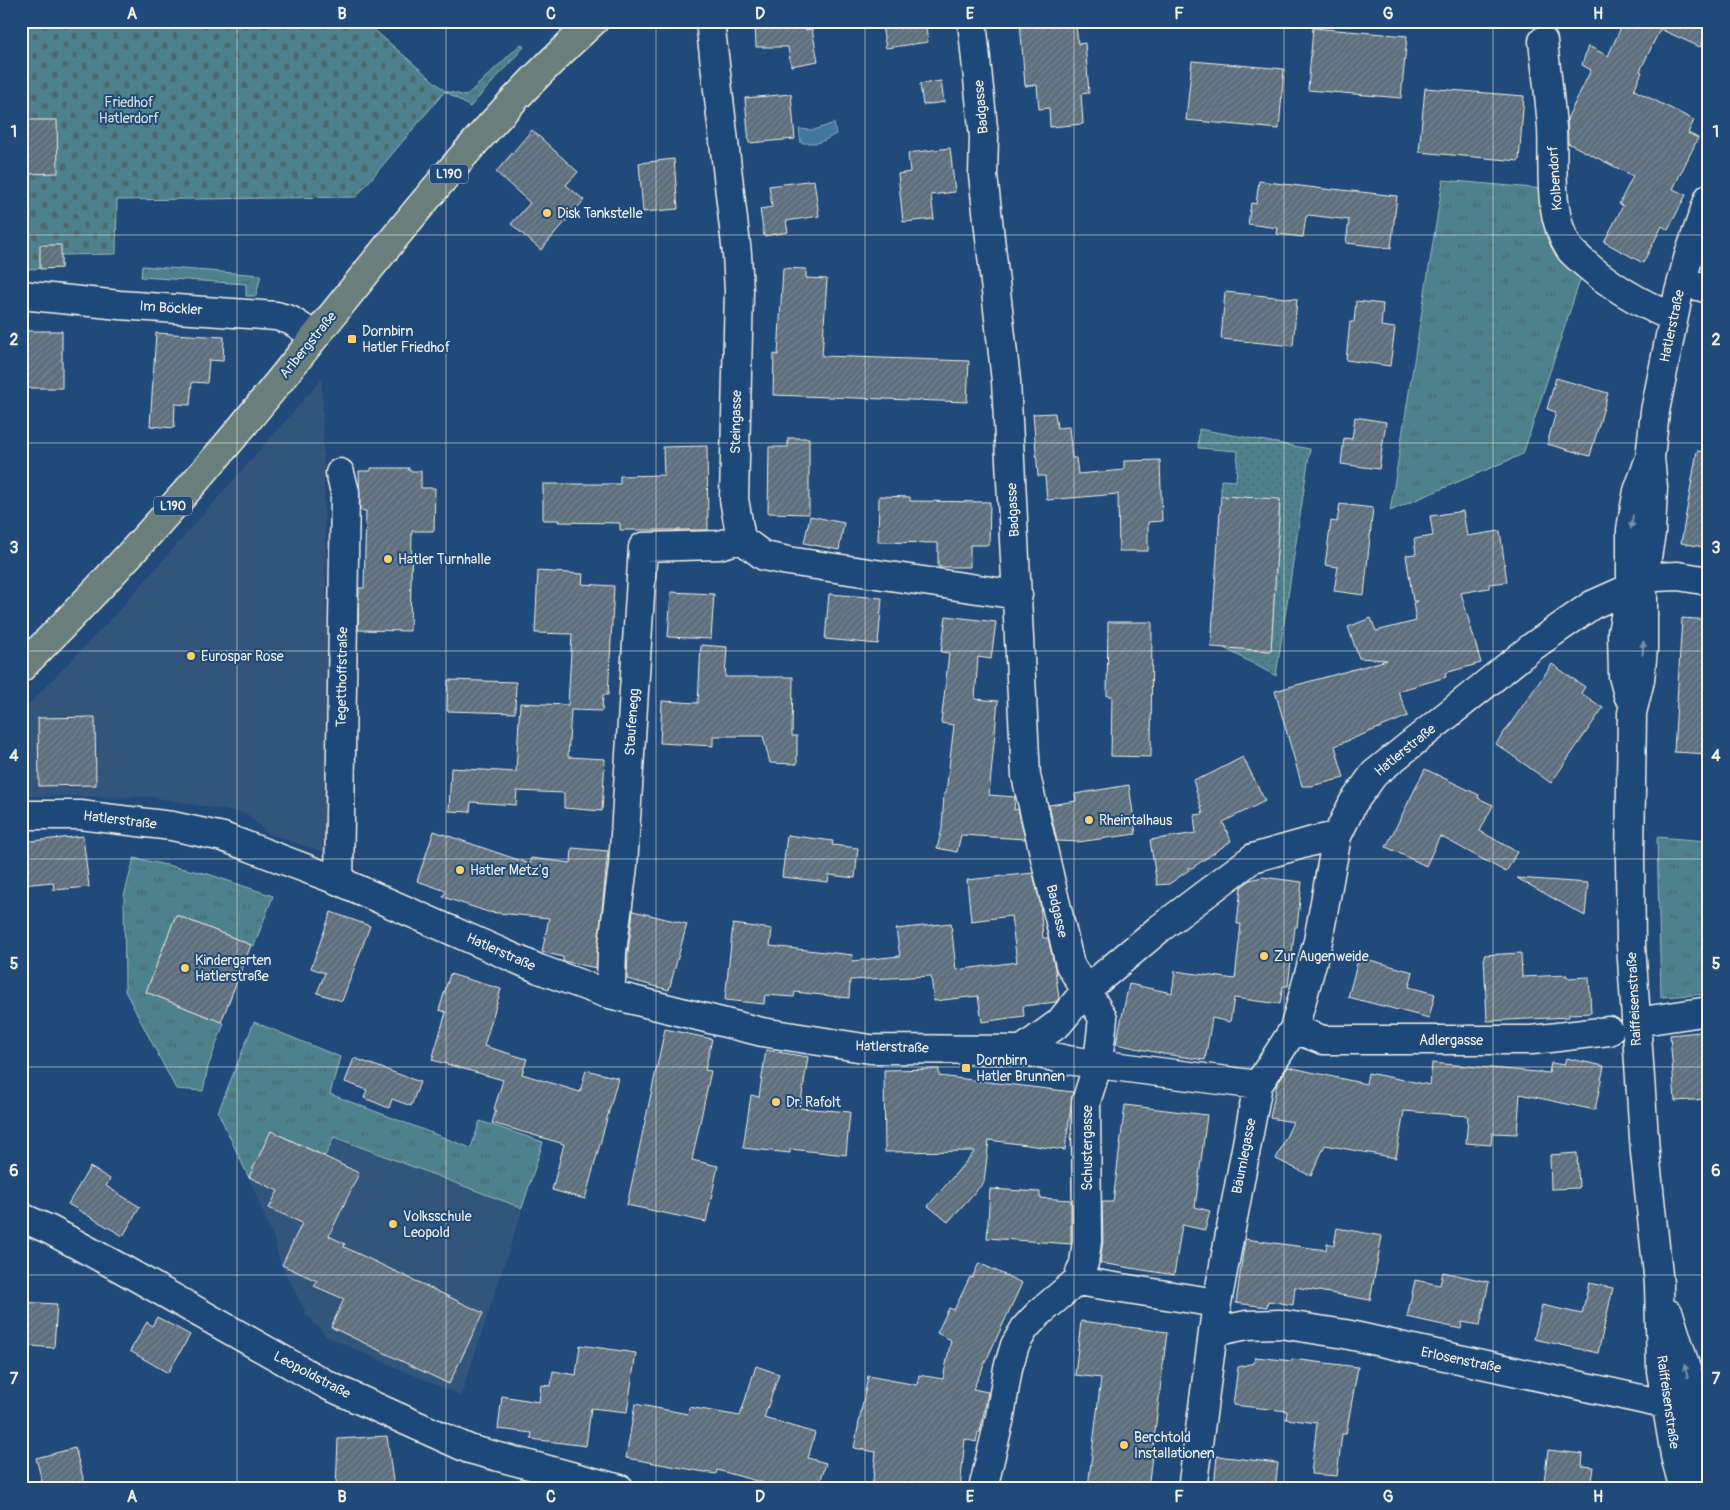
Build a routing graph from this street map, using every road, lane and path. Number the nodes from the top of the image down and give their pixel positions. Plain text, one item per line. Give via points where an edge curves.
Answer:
1 (594, 21) edge
2 (710, 21) edge
3 (972, 21) edge
4 (1543, 41) dead end
5 (1709, 198) edge
6 (1682, 282) junction
7 (1709, 289) edge
8 (21, 295) edge
9 (1673, 317) junction
10 (315, 336) junction
11 (340, 473) dead end
12 (741, 539) junction
13 (1709, 581) edge
14 (1637, 585) junction
15 (1018, 595) junction
16 (21, 668) edge
17 (21, 815) edge
18 (1338, 836) junction
19 (339, 881) junction
20 (1086, 990) junction
21 (605, 993) junction
22 (1709, 1011) edge
23 (1636, 1022) junction
24 (1294, 1030) junction
25 (1609, 1031) dead end
26 (1022, 1050) junction
27 (1098, 1063) junction
28 (1258, 1085) junction
29 (21, 1217) edge
30 (1076, 1281) junction
31 (1659, 1284) junction
32 (1217, 1303) junction
33 (1213, 1332) junction
34 (1666, 1405) junction
35 (1701, 1412) edge
36 (620, 1489) edge
37 (984, 1489) edge
38 (1192, 1489) edge
39 (1684, 1489) edge
40 (1698, 1489) edge

1 - 10 main road, Arlbergstraße / L190 via 510,103
2 - 12 street, Steingasse via 737,254 734,499
3 - 15 street, Badgasse via 984,137 983,175 1006,381
4 - 9 street, Kolbendorf via 1552,127 1553,193 1559,224 1569,249 1593,271 1630,296
5 - 6 street, Hatlerstraße
6 - 7 street
6 - 9 street, Hatlerstraße
8 - 10 street, Im Böckler via 276,316 290,320
9 - 14 street, Hatlerstraße via 1650,458 1653,487 1651,533
10 - 16 main road, Arlbergstraße / L190 via 225,448
11 - 19 street, Tegetthoffstraße via 345,492
12 - 15 street via 764,556 788,561
12 - 21 street, Staufenegg via 719,545 643,547 623,866 611,981
13 - 14 street via 1678,576 1655,577
14 - 18 street, Hatlerstraße via 1592,605 1532,646 1374,774 1354,803
14 - 23 street, Raiffeisenstraße via 1642,657 1632,713 1630,858
15 - 20 street, Badgasse via 1026,776 1070,965
17 - 19 street, Hatlerstraße via 80,815 172,826 224,837
18 - 20 street via 1312,840 1253,858 1159,928
18 - 24 street, Bäumlegasse via 1318,941
19 - 21 street, Hatlerstraße via 539,969
20 - 26 street via 1059,1023
20 - 27 street, Schustergasse via 1103,1018
21 - 26 street, Hatlerstraße via 762,1032 870,1049
22 - 23 street
23 - 31 street, Raiffeisenstraße
24 - 25 street, Adlergasse via 1323,1040 1532,1040
24 - 28 street, Bäumlegasse
26 - 27 street
27 - 28 street
27 - 30 street, Schustergasse via 1086,1102 1087,1241 1084,1263
28 - 32 street, Bäumlegasse
29 - 36 street, Leopoldstraße via 124,1270 329,1386 469,1449
30 - 32 street
30 - 37 street, Schustergasse via 1025,1328 1015,1346
31 - 34 street, Raiffeisenstraße via 1661,1371
35 -> 31 street, Raiffeisenstraße
32 - 33 street, Bäumlegasse
33 - 34 street, Erlosenstraße via 1247,1325 1280,1324 1326,1331
33 - 38 street, Bäumlegasse
34 - 35 street, Erlosenstraße
34 - 39 street, Raiffeisenstraße
35 - 40 street, Raiffeisenstraße

